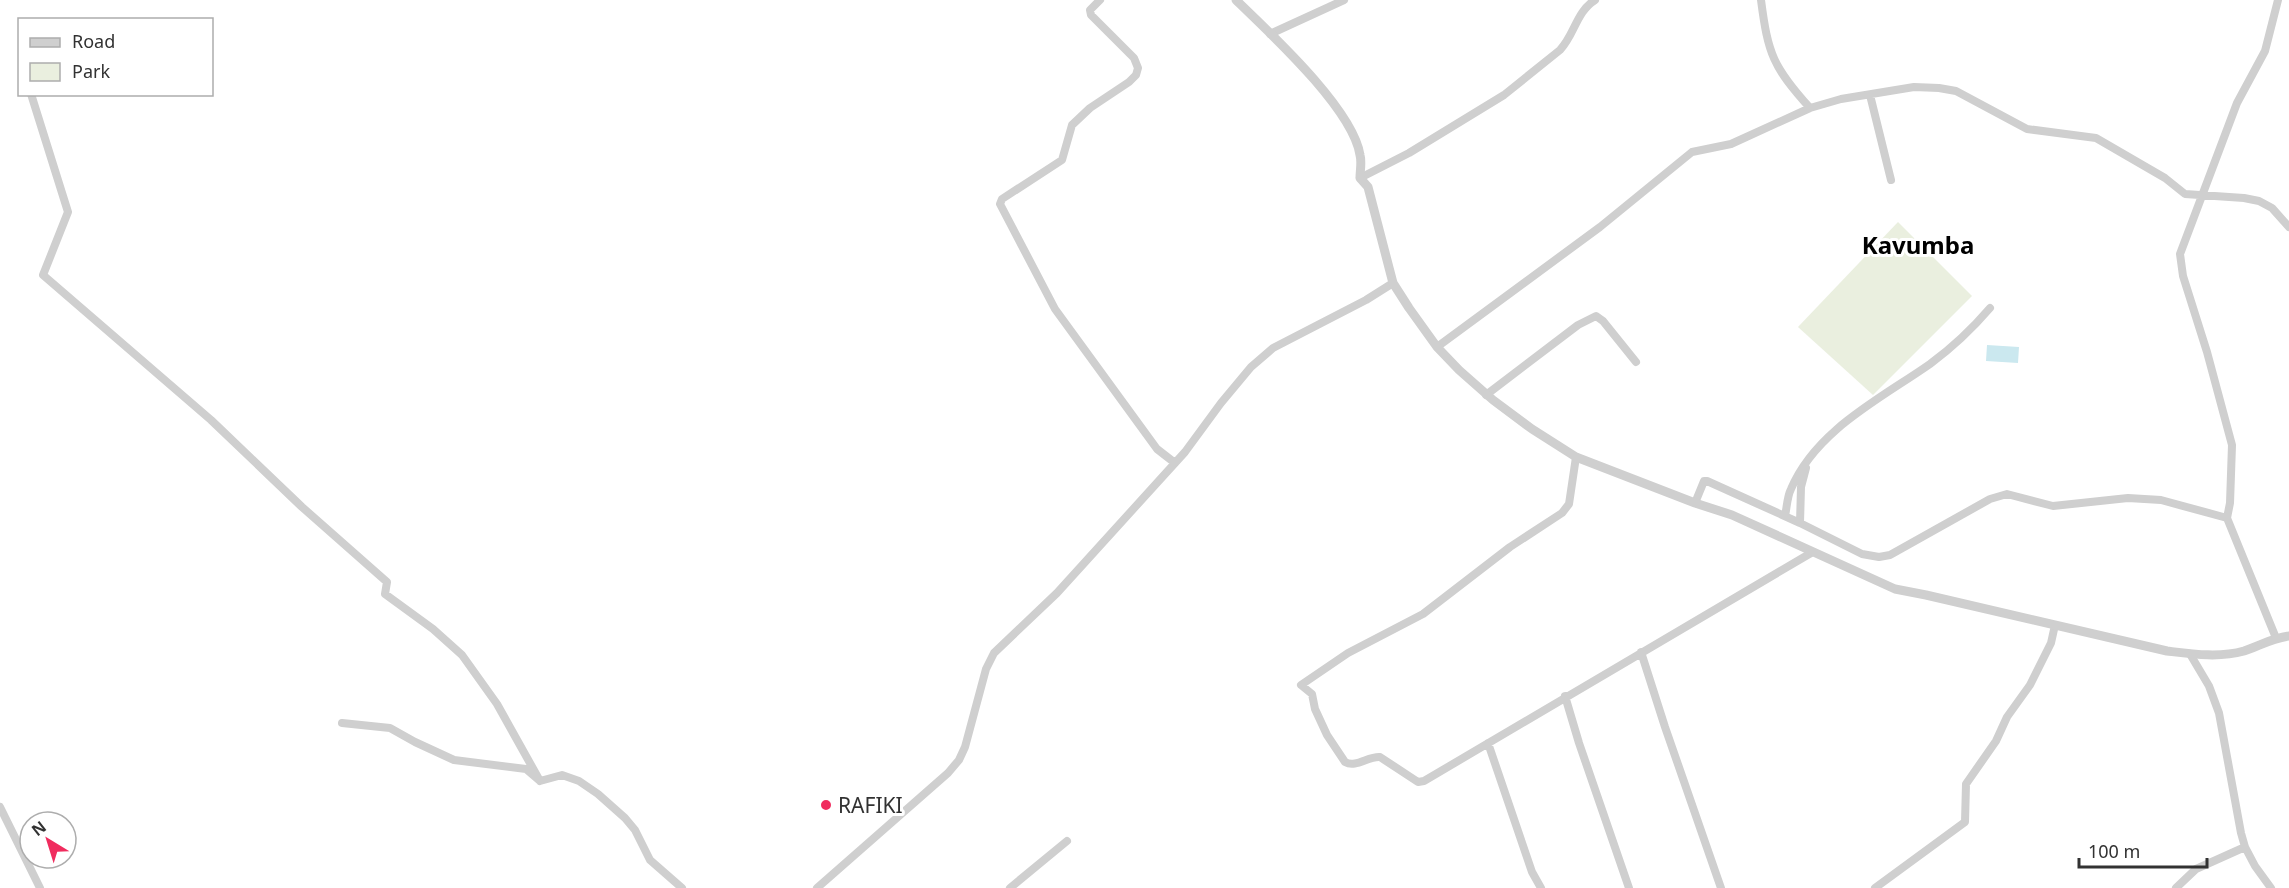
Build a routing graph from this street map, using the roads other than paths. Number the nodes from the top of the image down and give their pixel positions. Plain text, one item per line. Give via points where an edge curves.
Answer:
1 (1100, 0) edge
2 (1236, 0) edge
3 (1344, 0) edge
4 (1595, 0) edge
5 (1761, 0) edge
6 (2278, 0) edge
7 (1270, 34) junction
8 (1870, 95) junction
9 (32, 96) edge
10 (1810, 108) junction
11 (1360, 178) junction
12 (1891, 180) dead end
13 (2202, 195) junction
14 (2289, 227) edge
15 (1393, 283) junction
16 (1990, 308) dead end
17 (1437, 346) junction
18 (1636, 362) dead end
19 (1486, 394) junction
20 (1576, 457) junction
21 (1808, 461) junction
22 (1175, 463) junction
23 (1695, 503) junction
24 (1785, 516) junction
25 (2227, 518) junction
26 (1800, 523) junction
27 (1811, 552) junction
28 (2055, 626) junction
29 (2289, 636) edge
30 (2276, 638) junction
31 (1641, 652) junction
32 (2190, 654) junction
33 (1566, 696) junction
34 (342, 723) dead end
35 (1488, 744) junction
36 (540, 781) junction
37 (0, 807) edge
38 (1067, 841) dead end
39 (2245, 847) junction
40 (40, 888) edge
41 (682, 888) edge
42 (817, 888) edge
43 (1010, 888) edge
44 (1541, 888) edge
45 (1629, 888) edge
46 (1721, 888) edge
47 (1875, 888) edge
48 (2176, 888) edge
49 (2271, 888) edge

1 - 22 street via 1090,10 1091,15 1134,58 1136,75 1072,125 1062,160 1000,204 1055,309 1157,449
2 - 7 street
3 - 7 street
4 - 11 street via 1586,5 1568,42 1503,95
5 - 10 street via 1772,58
6 - 13 street via 2265,51 2236,103
7 - 11 street via 1300,63 1349,127 1360,154
8 - 10 street
8 - 12 street
8 - 13 street via 1914,87 1956,91 2027,129 2096,138 2185,194
9 - 36 street via 68,212 43,275 210,420 387,582 385,594 462,655 506,718
10 - 17 street via 1731,144 1692,152 1600,227
11 - 15 street via 1368,187
13 - 14 street via 2259,201 2272,208
13 - 25 street via 2180,254 2232,445
15 - 17 street
15 - 22 street via 1273,348 1251,367
16 - 21 street via 1968,334 1864,407
17 - 19 street
18 - 19 street via 1596,316 1578,325
19 - 20 street
20 - 23 street
20 - 35 street via 1569,504 1562,513 1423,614 1348,653 1301,684 1312,694 1327,735 1349,764 1380,756 1418,782
21 - 24 street via 1791,489
21 - 26 street via 1801,487
22 - 42 street via 1057,593 994,653 965,747 953,766
23 - 24 street via 1707,481
23 - 27 street via 1732,515
24 - 26 street
25 - 26 street via 2161,500 2128,498 2053,506 2007,494 1990,499 1890,555 1879,557 1862,554
25 - 30 street
27 - 28 street via 1895,590
27 - 31 street
28 - 32 street
28 - 47 street via 2030,686 1969,777 1965,822
29 - 30 street
30 - 32 street via 2242,651
31 - 33 street
31 - 46 street
32 - 39 street via 2219,713
33 - 35 street
33 - 45 street
34 - 36 street via 390,728 454,760 526,769
35 - 44 street
36 - 41 street via 562,775 598,794 635,830 650,860
37 - 40 street
38 - 43 street
39 - 48 street via 2196,868
39 - 49 street

